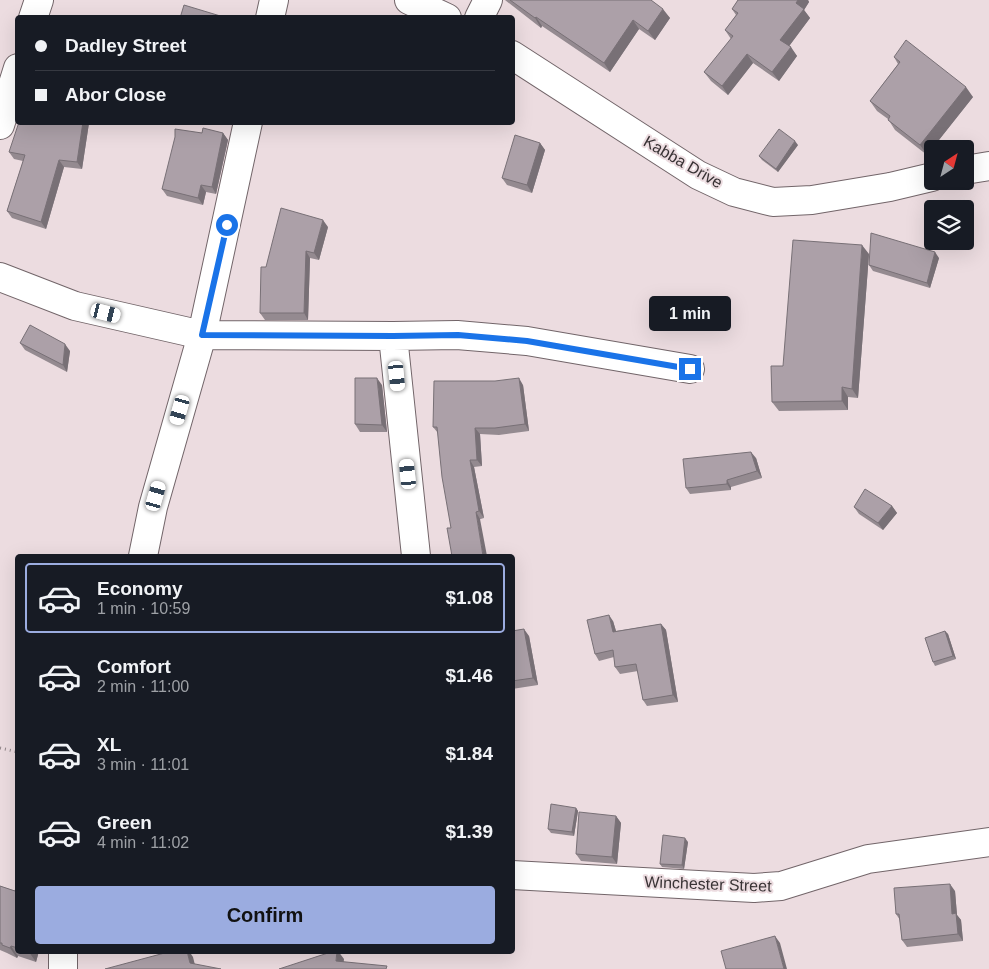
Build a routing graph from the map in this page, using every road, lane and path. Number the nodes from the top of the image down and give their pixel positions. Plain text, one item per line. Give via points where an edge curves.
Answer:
1 (39, 0) edge
2 (274, 0) edge
3 (410, 0) edge
4 (488, 0) edge
5 (34, 15) edge
6 (271, 15) edge
7 (441, 15) edge
8 (480, 15) edge
9 (515, 57) edge
10 (15, 78) edge
11 (0, 125) edge
12 (247, 125) edge
13 (989, 166) edge
14 (974, 168) edge
15 (924, 179) edge
16 (0, 277) edge
17 (202, 335) junction
18 (393, 336) junction
19 (690, 369) dead end
20 (143, 554) edge
21 (416, 554) edge
22 (0, 748) edge
23 (15, 751) edge
24 (989, 842) edge
25 (515, 875) edge
26 (63, 954) edge
27 (63, 969) edge

1 - 5 street
2 - 6 street
3 - 7 street
4 - 8 street
9 - 15 street, Kabba Drive via 698,174 734,192 773,202 812,200
10 - 11 street
12 - 17 street
13 - 14 street
16 - 17 street via 75,306
17 - 18 street
17 - 20 street via 153,507
18 - 19 street via 458,335 527,341
18 - 21 street
22 - 23 path
24 - 25 street, Winchester Street via 868,859 782,886 754,888
26 - 27 street

